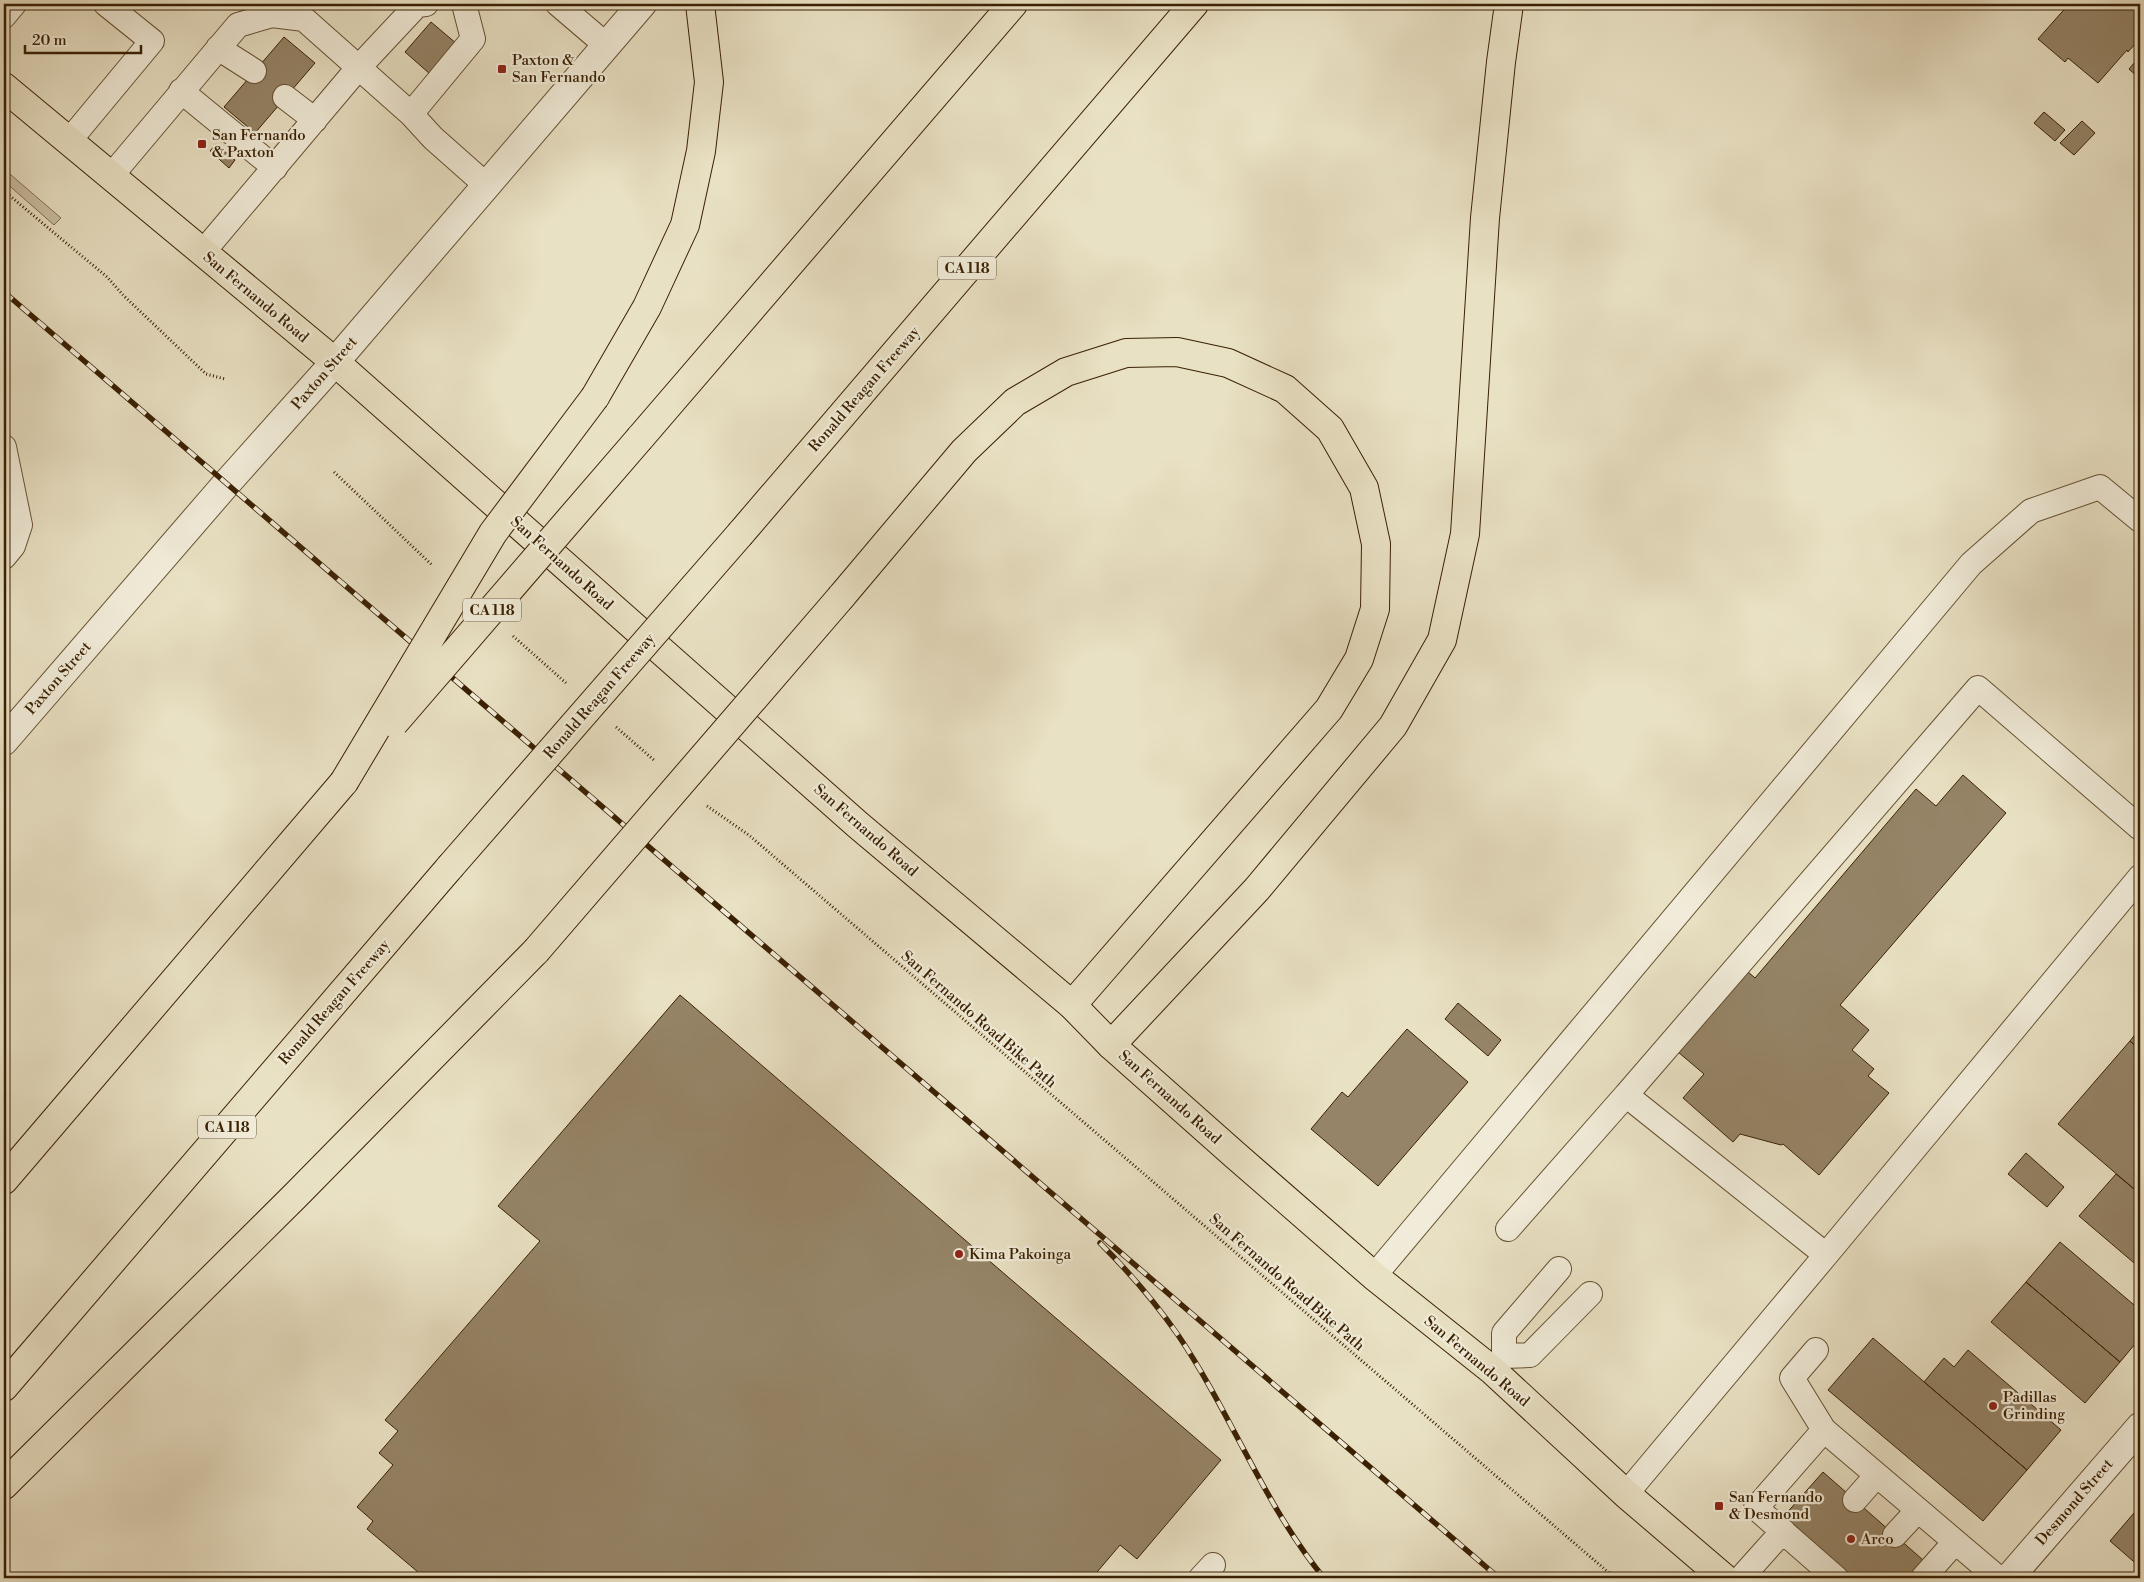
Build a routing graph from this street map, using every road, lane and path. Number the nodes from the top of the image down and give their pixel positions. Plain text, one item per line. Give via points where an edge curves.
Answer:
1 (14, 4) edge
2 (106, 4) edge
3 (426, 4) edge
4 (464, 4) edge
5 (558, 4) edge
6 (642, 4) edge
7 (700, 4) edge
8 (1013, 4) edge
9 (1194, 4) edge
10 (1510, 4) edge
11 (4, 16) edge
12 (606, 45) junction
13 (218, 48) junction
14 (359, 67) junction
15 (254, 71) dead end
16 (4, 87) edge
17 (181, 91) junction
18 (285, 97) dead end
19 (411, 114) junction
20 (316, 120) junction
21 (69, 141) junction
22 (275, 168) junction
23 (111, 176) junction
24 (486, 185) junction
25 (4, 191) edge
26 (202, 252) junction
27 (335, 362) junction
28 (225, 379) dead end
29 (4, 447) edge
30 (334, 472) dead end
31 (2140, 520) edge
32 (4, 556) edge
33 (435, 568) dead end
34 (510, 634) dead end
35 (570, 686) dead end
36 (614, 726) dead end
37 (5, 736) edge
38 (659, 765) dead end
39 (344, 782) junction
40 (704, 804) dead end
41 (2140, 828) edge
42 (2140, 877) edge
43 (1072, 1005) junction
44 (1111, 1045) junction
45 (1626, 1094) junction
46 (4, 1180) edge
47 (1508, 1229) dead end
48 (1826, 1255) junction
49 (1559, 1270) dead end
50 (1374, 1276) junction
51 (1590, 1294) dead end
52 (1816, 1350) dead end
53 (1498, 1363) junction
54 (4, 1387) edge
55 (2140, 1427) edge
56 (1824, 1430) junction
57 (1877, 1475) junction
58 (4, 1485) edge
59 (1626, 1494) junction
60 (1855, 1500) dead end
61 (1918, 1510) junction
62 (1782, 1531) junction
63 (1895, 1535) dead end
64 (1955, 1542) junction
65 (1615, 1578) edge
66 (1724, 1578) edge
67 (1741, 1578) edge
68 (1836, 1578) edge
69 (1923, 1578) edge
70 (1998, 1578) edge
71 (2009, 1578) edge

1 - 11 lane
2 - 21 lane via 152,42
3 - 14 lane via 417,5
4 - 19 lane via 473,39
5 - 12 lane
6 - 12 street, Paxton Street
7 - 39 main road, bridge via 709,82 701,151 685,225 647,307 595,397 493,533
8 - 39 main road, CA 118, bridge
9 - 54 main road, Ronald Reagan Freeway / CA 118, bridge
10 - 44 main road via 1500,62 1485,218 1465,534 1442,640 1393,726 1257,890
12 - 24 street, Paxton Street
13 - 14 lane via 238,26 272,15 304,19
13 - 15 lane
13 - 17 lane
14 - 19 lane
14 - 20 lane
16 - 21 main road, San Fernando Road
17 - 22 lane
17 - 23 lane
18 - 20 lane
19 - 24 lane
20 - 22 lane
21 - 23 main road, San Fernando Road
22 - 26 lane
23 - 26 main road, San Fernando Road
24 - 27 street, Paxton Street
25 - 28 path via 108,277 206,374
26 - 27 main road, San Fernando Road
27 - 37 street, Paxton Street
27 - 43 main road, San Fernando Road via 858,825
29 - 32 lane via 20,525 13,546
30 - 33 path
31 - 50 lane via 2100,487 2031,511 1972,564
34 - 35 path
36 - 38 path
39 - 46 main road, CA 118
40 - 65 path, San Fernando Road Bike Path via 750,836
41 - 45 lane via 1978,688
42 - 48 lane
43 - 44 main road, San Fernando Road
43 - 58 main road, bridge via 1329,709 1359,659 1376,609 1376,544 1364,488 1330,429 1285,389 1228,363 1177,352 1126,353 1066,372 1014,402 964,451 536,951
44 - 50 main road, San Fernando Road
45 - 47 lane
45 - 48 lane
48 - 59 lane
49 - 53 lane via 1504,1333
50 - 53 main road, San Fernando Road
51 - 53 lane via 1530,1355
52 - 56 lane via 1792,1378
53 - 59 main road, San Fernando Road
55 - 71 street, Desmond Street
56 - 57 lane
56 - 62 lane via 1756,1508
57 - 60 lane
57 - 61 lane
59 - 66 main road, San Fernando Road
61 - 63 lane
61 - 64 lane
62 - 67 lane
62 - 68 lane via 1811,1548
64 - 69 lane
64 - 70 lane

